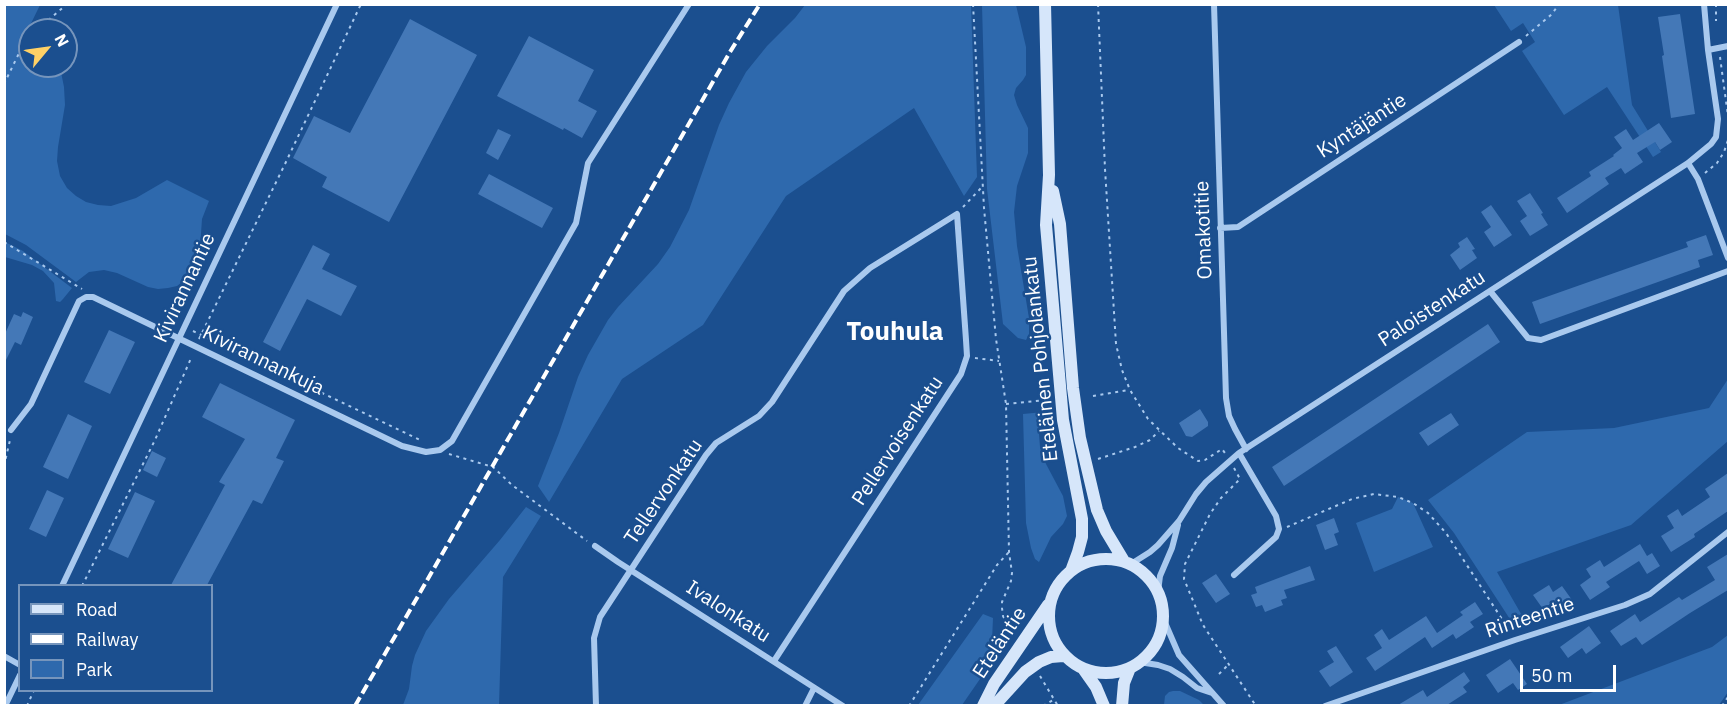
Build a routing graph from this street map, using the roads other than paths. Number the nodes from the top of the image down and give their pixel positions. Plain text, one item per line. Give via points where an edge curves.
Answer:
1 (337, 4) edge
2 (689, 4) edge
3 (1045, 4) edge
4 (1214, 4) edge
5 (1704, 4) edge
6 (1519, 42) road end
7 (1728, 46) edge
8 (1708, 50) junction
9 (1688, 163) junction
10 (1049, 175) junction
11 (957, 214) joint
12 (1220, 228) junction
13 (1728, 258) edge
14 (1728, 271) edge
15 (1490, 291) junction
16 (179, 339) junction
17 (11, 430) road end
18 (1246, 449) junction
19 (1239, 453) junction
20 (1179, 521) junction
21 (1728, 532) edge
22 (595, 546) road end
23 (1127, 562) junction
24 (630, 570) junction
25 (1071, 571) junction
26 (1234, 575) dead end
27 (62, 584) edge
28 (1158, 592) junction
29 (1050, 601) junction
30 (1163, 618) junction
31 (4, 656) edge
32 (1063, 656) junction
33 (774, 661) junction
34 (18, 664) edge
35 (1135, 665) junction
36 (1084, 670) junction
37 (18, 679) edge
38 (814, 688) junction
39 (1212, 694) junction
40 (5, 705) edge
41 (596, 705) edge
42 (805, 705) edge
43 (843, 705) edge
44 (983, 705) edge
45 (994, 705) edge
46 (1104, 705) edge
47 (1122, 705) edge
48 (1224, 705) edge
49 (1325, 705) edge

1 - 16 street, Kivirannantie
2 - 16 street, Kivirannankuja via 588,163 576,223 452,441 440,450 426,452 402,446
3 - 10 main road, Eteläinen Pohjolankatu
4 - 12 street, Omakotitie
5 - 8 street
6 - 12 street, Kyntäjäntie via 1238,227
7 - 8 street
8 - 9 street, Paloistenkatu via 1718,119 1716,137
9 - 13 street via 1698,179
9 - 15 street, Paloistenkatu
10 - 23 main road, Eteläinen Pohjolankatu via 1060,224 1080,438 1097,510
10 - 25 main road, Eteläinen Pohjolankatu via 1046,225 1063,420 1082,519 1080,544
11 - 24 street, Tellervonkatu via 870,268 844,291 772,402 759,416 716,443
11 - 33 street, Pellervoisenkatu via 967,356 961,374
12 - 18 street, Omakotitie via 1226,398 1234,429
14 - 15 street via 1541,340 1528,338
15 - 18 street, Paloistenkatu
16 - 17 street, Kivirannankuja via 86,297 79,302 32,404
16 - 27 street, Kivirannantie
18 - 19 street, Paloistenkatu
19 - 20 street, Paloistenkatu via 1206,482
19 - 26 street via 1276,516 1279,529 1276,537
20 - 23 street, Paloistenkatu via 1158,545
20 - 28 street, Paloistenkatu
21 - 49 street, Rinteentie via 1650,594 1625,605
22 - 24 street, Ivalonkatu
23 - 25 main road via 1098,560
23 - 28 main road via 1150,579
24 - 33 street, Ivalonkatu
24 - 41 street, Tellervonkatu via 600,617 594,638
25 - 29 main road via 1058,583
28 - 30 main road
29 - 32 main road via 1051,632
29 - 44 main road, Eteläntie
30 - 35 main road via 1158,641
30 - 39 street via 1179,656
31 - 34 street
32 - 36 main road
32 - 45 main road, Eteläntie via 1039,662
33 - 38 street, Ivalonkatu
35 - 36 main road via 1118,672
35 - 39 street via 1170,669
35 - 47 main road via 1124,683
36 - 46 main road
37 - 40 street
38 - 42 street
38 - 43 street, Ivalonkatu
39 - 48 street

